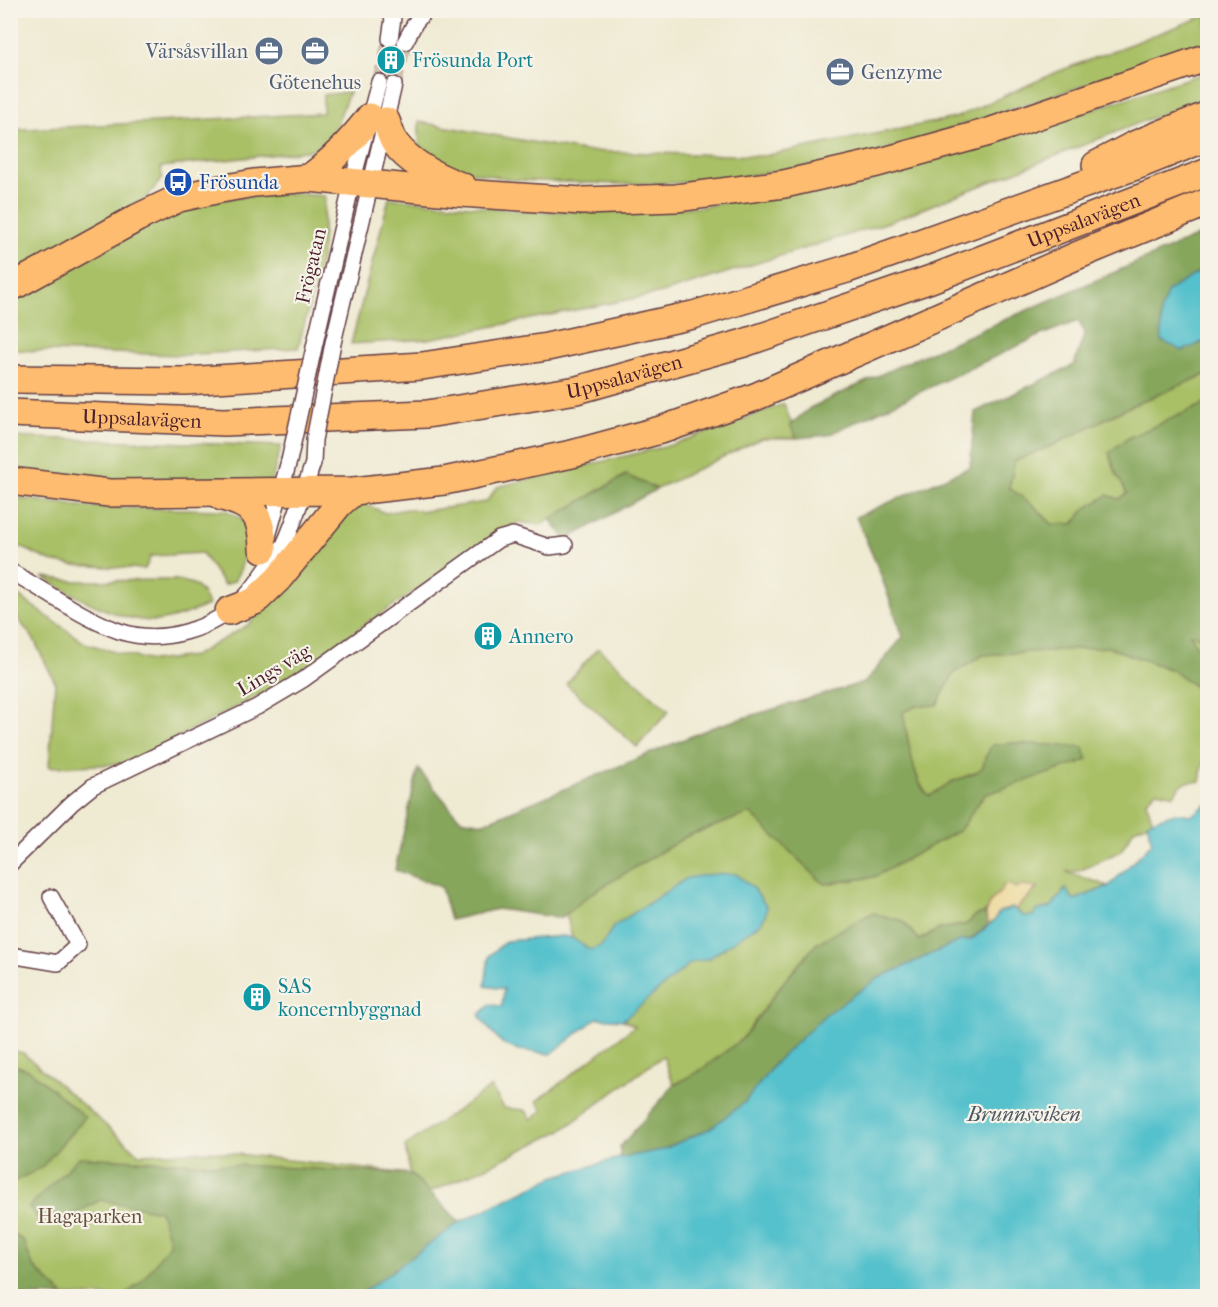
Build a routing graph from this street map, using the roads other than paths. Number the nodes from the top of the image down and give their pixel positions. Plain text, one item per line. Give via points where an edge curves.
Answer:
1 (389, 10) edge
2 (426, 10) edge
3 (1208, 57) edge
4 (387, 83) tunnel mouth
5 (1208, 115) edge
6 (378, 119) junction
7 (1208, 137) edge
8 (1208, 172) edge
9 (309, 178) junction
10 (361, 184) junction
11 (1167, 188) junction
12 (1208, 189) edge
13 (490, 196) junction
14 (1208, 202) edge
15 (976, 224) junction
16 (10, 288) edge
17 (10, 379) edge
18 (10, 414) edge
19 (10, 482) edge
20 (354, 491) junction
21 (292, 492) junction
22 (206, 493) junction
23 (565, 545) dead end
24 (263, 549) junction
25 (10, 571) edge
26 (229, 611) junction
27 (205, 626) junction
28 (10, 864) edge
29 (51, 897) dead end
30 (10, 955) edge

1 - 2 street via 397,40
3 - 13 highway via 989,132 878,164 784,184 676,198 583,201
4 - 6 street, Frögatan
5 - 15 highway via 1134,146
6 - 9 highway
6 - 10 street, Frögatan
6 - 13 highway via 422,168
7 - 15 highway, Uppsalavägen
8 - 11 highway, Uppsalavägen
9 - 10 highway
9 - 16 highway via 254,183 179,198
10 - 13 highway
10 - 21 street, Frögatan, bridge via 315,343 289,462
10 - 21 street, Frögatan, bridge via 313,463
11 - 12 highway
11 - 18 highway, Uppsalavägen via 931,279 744,343 577,390 427,414 224,422
14 - 20 highway via 755,397 664,429 572,454 444,481
15 - 17 highway, Uppsalavägen via 847,269 704,311 547,347 422,366 185,381
19 - 22 highway via 109,493
20 - 21 highway
20 - 26 highway via 278,579 255,601
21 - 22 highway
21 - 24 street
21 - 26 street via 282,548 247,596
22 - 24 highway via 241,502 253,510 260,522
23 - 28 street, Lings väg via 549,547 513,535 500,539 304,679 93,786
24 - 27 street via 258,565 235,599
25 - 27 street via 75,610 120,631 152,637
26 - 27 street
29 - 30 street via 78,945 58,963

